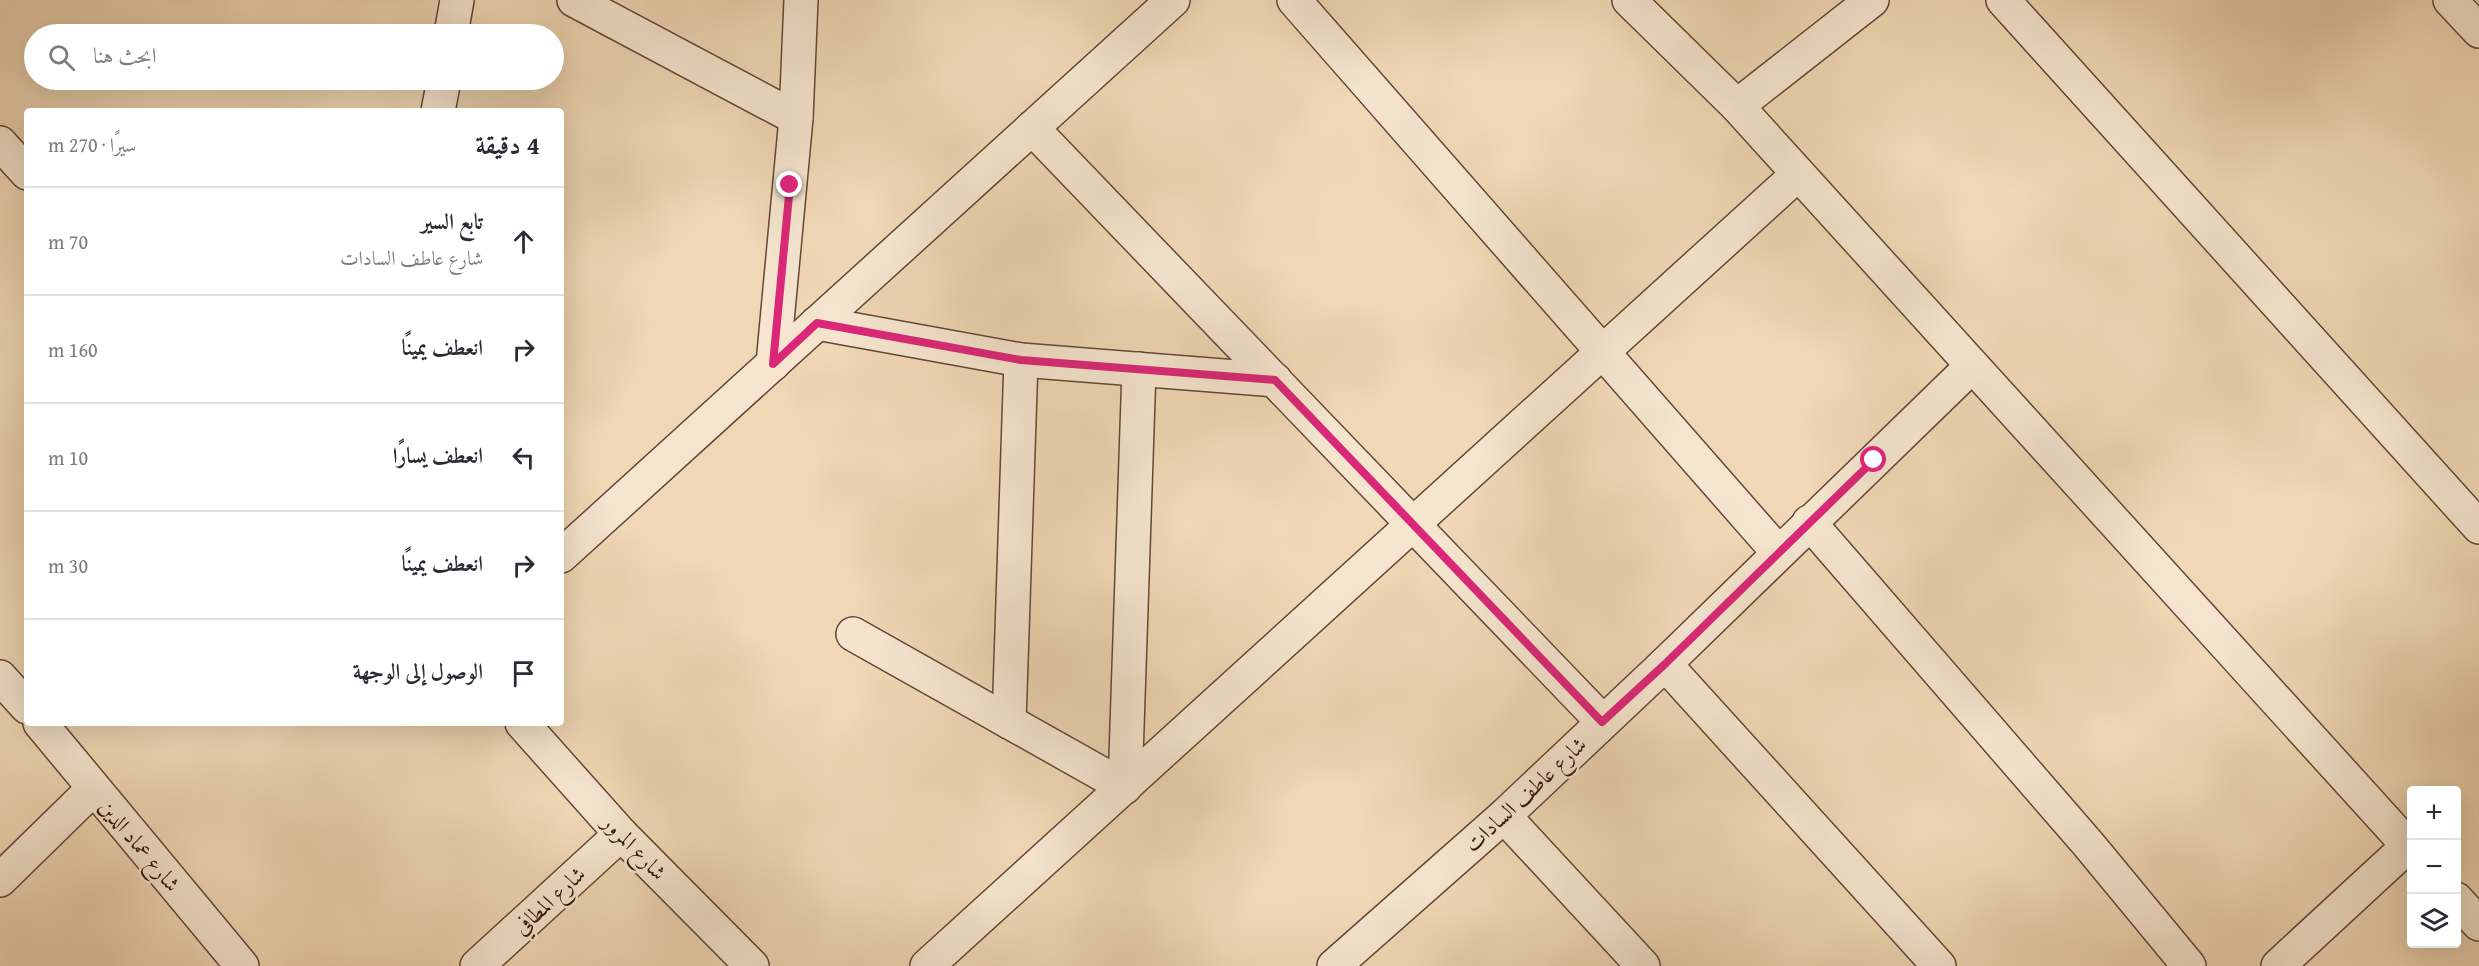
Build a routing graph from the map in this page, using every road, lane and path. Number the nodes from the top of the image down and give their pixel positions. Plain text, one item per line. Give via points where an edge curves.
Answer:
1 (457, 0) edge
2 (574, 0) edge
3 (801, 0) edge
4 (1173, 0) edge
5 (1294, 0) edge
6 (1629, 0) edge
7 (1872, 0) edge
8 (2003, 0) edge
9 (453, 24) edge
10 (442, 90) edge
11 (1737, 106) junction
12 (439, 108) edge
13 (796, 118) junction
14 (1032, 128) junction
15 (0, 143) edge
16 (24, 170) edge
17 (1797, 175) junction
18 (817, 323) junction
19 (1603, 352) junction
20 (1021, 360) junction
21 (773, 364) junction
22 (1971, 367) junction
23 (1139, 369) junction
24 (1275, 380) junction
25 (1809, 522) junction
26 (1413, 525) junction
27 (2479, 527) edge
28 (1778, 552) junction
29 (564, 553) edge
30 (853, 634) dead end
31 (1665, 664) junction
32 (0, 677) edge
33 (24, 703) edge
34 (1009, 722) junction
35 (1602, 722) junction
36 (43, 726) edge
37 (525, 726) edge
38 (1125, 787) junction
39 (93, 789) junction
40 (1504, 816) junction
41 (621, 834) junction
42 (2407, 845) edge
43 (2407, 851) edge
44 (0, 880) edge
45 (2461, 904) edge
46 (2479, 924) edge
47 (242, 966) edge
48 (477, 966) edge
49 (752, 966) edge
50 (927, 966) edge
51 (1334, 966) edge
52 (1643, 966) edge
53 (1939, 966) edge
54 (2189, 966) edge
55 (2278, 966) edge

1 - 9 street
2 - 13 street
3 - 13 street
4 - 14 street
5 - 19 street
6 - 11 street
7 - 11 street
8 - 27 street
10 - 12 street
11 - 17 street
13 - 21 street
14 - 18 street
14 - 24 street
15 - 16 street
17 - 19 street
17 - 22 street
18 - 20 street
18 - 21 street
19 - 26 street
19 - 28 street
20 - 23 street
20 - 34 street
21 - 29 street
22 - 25 street, شارع عاطف السادات
22 - 42 street
23 - 24 street
23 - 38 street
24 - 26 street
25 - 28 street, شارع عاطف السادات
25 - 54 street via 2089,844
26 - 35 street
26 - 38 street
28 - 31 street, شارع عاطف السادات
30 - 34 street
31 - 35 street, شارع عاطف السادات
31 - 53 street
32 - 33 street, شارع عماد الدين
34 - 38 street
35 - 40 street, شارع عاطف السادات
36 - 39 street, شارع عماد الدين
37 - 41 street, شارع المرور
38 - 50 street
39 - 44 street
39 - 47 street, شارع عماد الدين
40 - 51 street, شارع عاطف السادات
40 - 52 street
41 - 48 street, شارع المطافي
41 - 49 street, شارع المرور
43 - 55 street
45 - 46 street

